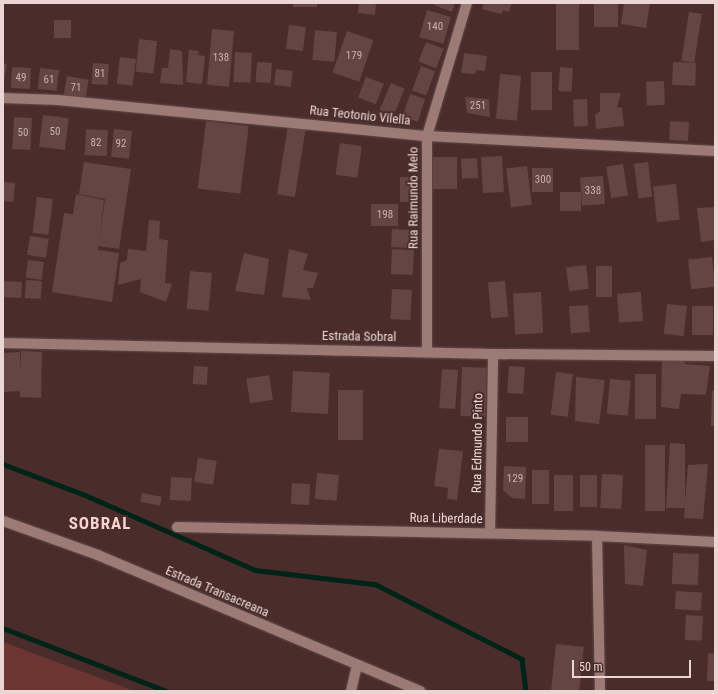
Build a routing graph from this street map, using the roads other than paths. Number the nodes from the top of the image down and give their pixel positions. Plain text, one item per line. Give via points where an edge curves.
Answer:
1 (467, 3) edge
2 (3, 98) edge
3 (427, 136) junction
4 (715, 151) edge
5 (3, 343) edge
6 (427, 352) junction
7 (493, 354) junction
8 (715, 356) edge
9 (3, 521) edge
10 (177, 527) dead end
11 (490, 533) junction
12 (597, 536) junction
13 (715, 542) edge
14 (357, 665) junction
15 (351, 691) edge
16 (420, 691) edge
17 (600, 691) edge

1 - 3 street, Rua Raimundo Melo
2 - 3 street, Rua Teotonio Vilella via 58,100
3 - 4 street, Rua Teotonio Vilella
3 - 6 street, Rua Raimundo Melo
5 - 6 street, Estrada Sobral
6 - 7 street, Estrada Sobral
7 - 8 street, Estrada Sobral
7 - 11 street, Rua Edmundo Pinto
9 - 14 street, Estrada Transacreana via 98,555
10 - 11 street, Rua Liberdade
11 - 12 street, Rua Liberdade
12 - 13 street, Rua Liberdade
12 - 17 street
14 - 15 street
14 - 16 street, Estrada Transacreana

